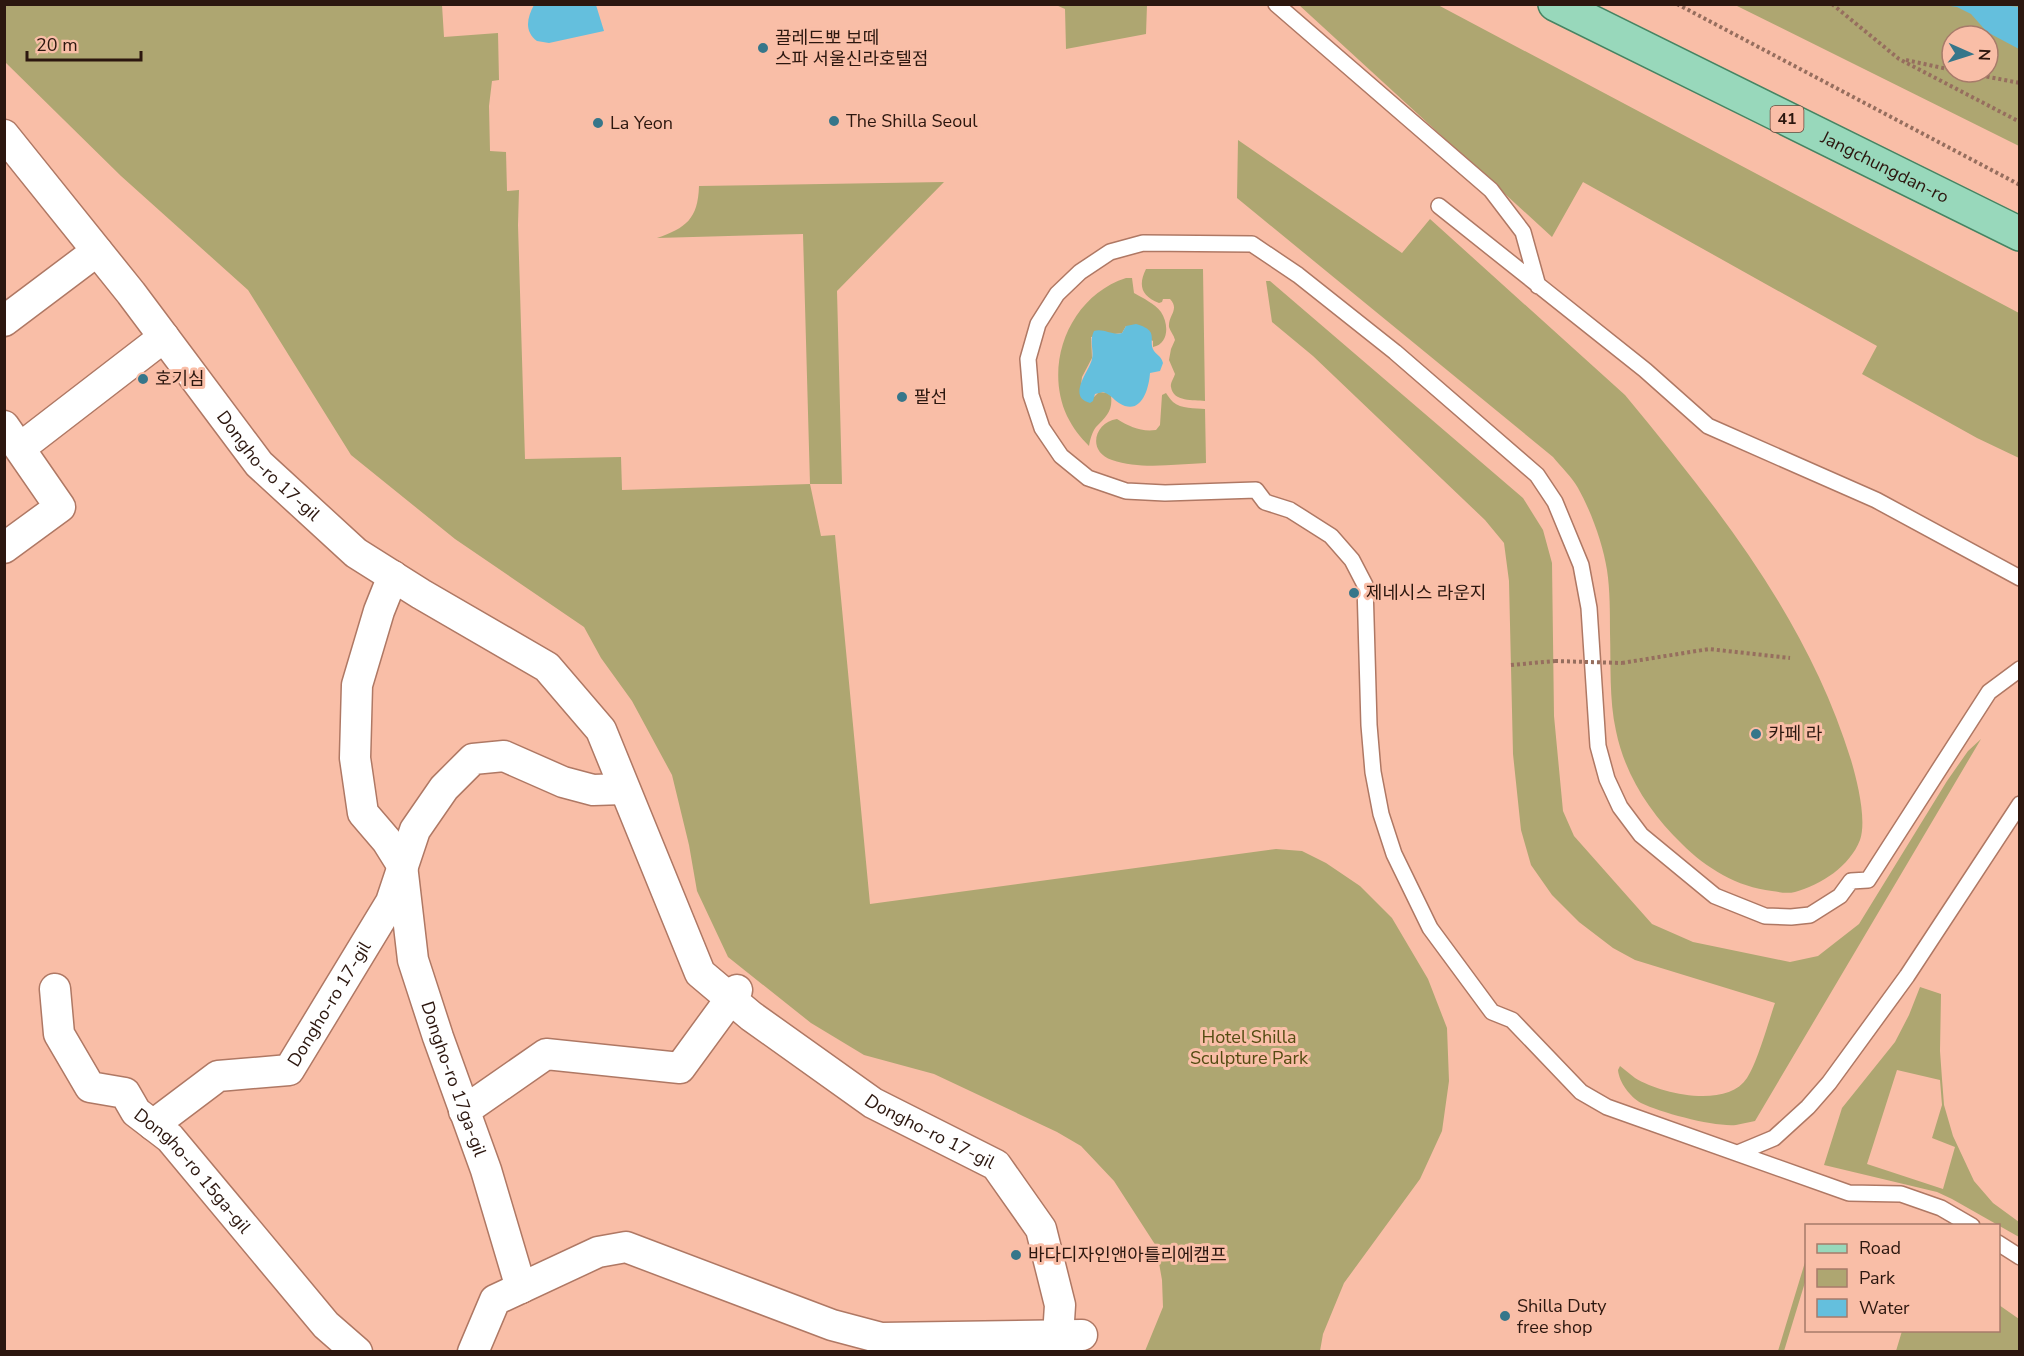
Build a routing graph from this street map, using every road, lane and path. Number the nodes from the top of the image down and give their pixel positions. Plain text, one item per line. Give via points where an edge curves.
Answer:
1 (1276, 4) edge
2 (1554, 4) edge
3 (1677, 4) edge
4 (1832, 4) edge
5 (1838, 7) edge
6 (1899, 59) junction
7 (1940, 68) edge
8 (2000, 79) edge
9 (2019, 83) edge
10 (2019, 122) edge
11 (4, 135) edge
12 (2019, 185) edge
13 (1439, 206) dead end
14 (2019, 234) edge
15 (97, 251) junction
16 (1538, 286) junction
17 (4, 321) edge
18 (164, 337) junction
19 (12, 437) edge
20 (4, 548) edge
21 (393, 576) junction
22 (2019, 578) edge
23 (1790, 658) dead end
24 (1511, 665) dead end
25 (2019, 669) edge
26 (624, 789) junction
27 (2019, 804) edge
28 (402, 865) junction
29 (55, 989) dead end
30 (734, 995) junction
31 (464, 1111) junction
32 (153, 1125) junction
33 (1738, 1153) junction
34 (1969, 1224) edge
35 (2000, 1244) edge
36 (2019, 1257) edge
37 (521, 1288) junction
38 (1065, 1341) edge
39 (857, 1342) edge
40 (351, 1350) edge
41 (473, 1352) edge

1 - 16 lane via 1491,190 1523,232
2 - 14 main road, Jangchungdan-ro / 41
3 - 12 path
4 - 5 path
5 - 6 path
6 - 7 path
6 - 10 path
8 - 9 path
11 - 15 street, Dongho-ro 17-gil
13 - 16 lane
15 - 17 street
15 - 18 street, Dongho-ro 17-gil
16 - 22 lane via 1645,370 1708,426 1876,500
18 - 19 street
18 - 21 street, Dongho-ro 17-gil via 259,464 356,553
19 - 20 street via 60,507
21 - 26 street, Dongho-ro 17-gil via 547,667 601,730
21 - 28 street via 357,685 355,758 363,813
23 - 24 path, bridge via 1709,649 1622,663
25 - 33 lane via 1989,692 1868,880 1851,881 1840,896 1810,915 1765,915 1715,896 1641,835 1620,807 1598,746 1589,608 1581,565 1555,502 1538,475 1395,352 1252,244 1143,243 1110,252 1057,294 1038,324 1028,359 1031,395 1042,428 1061,456 1089,478 1126,491 1256,490 1266,502 1312,523 1352,560 1365,585 1373,772 1390,844 1430,928 1492,1012 1512,1020 1581,1092 1607,1107
26 - 28 street, Dongho-ro 17-gil via 593,790 563,782 504,756 473,759 444,788 415,830
26 - 30 street, Dongho-ro 17-gil via 700,973
27 - 33 lane via 1907,976 1829,1083 1774,1138
28 - 31 street, Dongho-ro 17ga-gil via 413,960
28 - 32 street, Dongho-ro 17-gil via 391,902 290,1070 218,1077
29 - 32 street, Dongho-ro 15ga-gil via 59,1034 90,1087 124,1093 136,1113
30 - 31 street via 680,1068 546,1054
30 - 38 street, Dongho-ro 17-gil via 751,1016 873,1103 996,1165 1041,1229
31 - 37 street, Dongho-ro 17ga-gil
32 - 40 street, Dongho-ro 15ga-gil via 170,1138
33 - 34 lane via 1849,1193 1901,1194 1941,1208
35 - 36 lane
37 - 39 street via 598,1252 626,1247 832,1324
37 - 41 street via 495,1300
38 - 39 street via 881,1338

